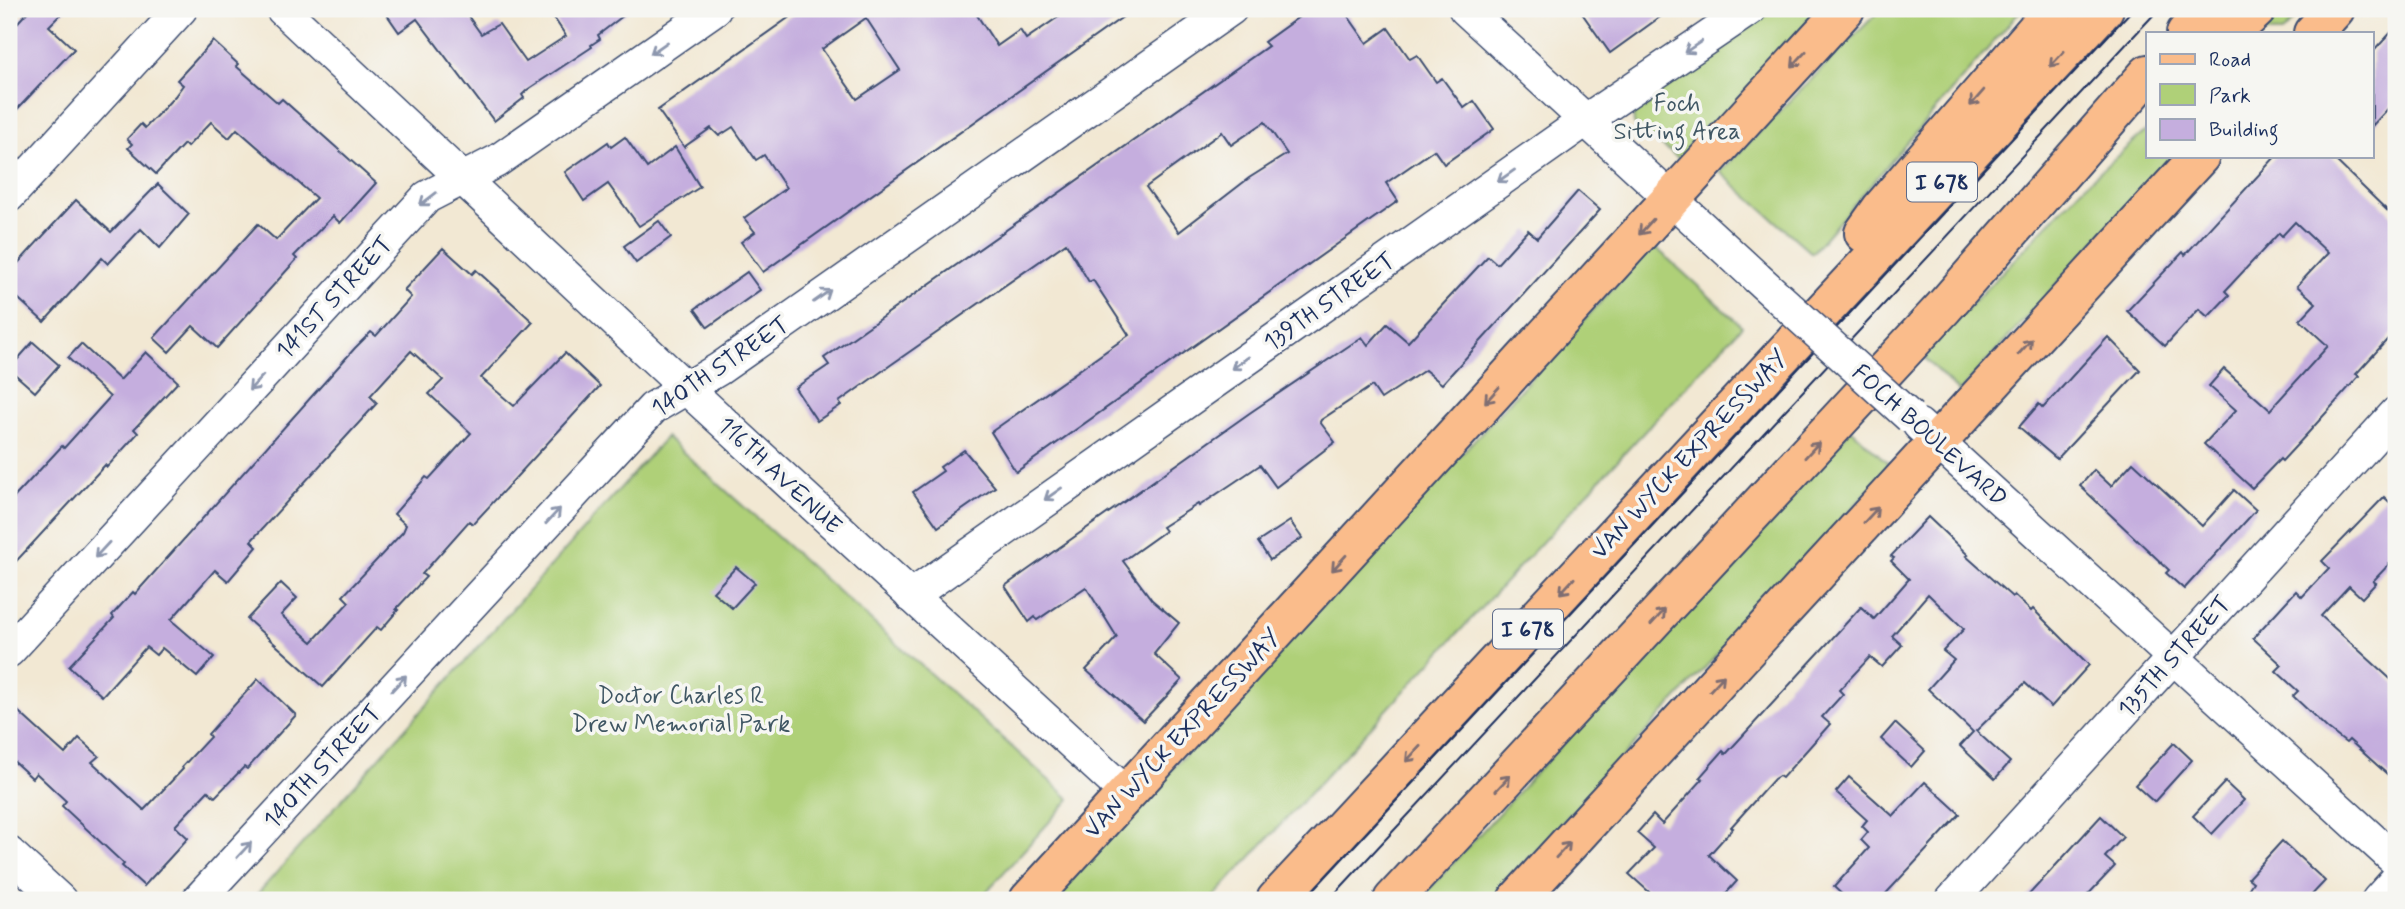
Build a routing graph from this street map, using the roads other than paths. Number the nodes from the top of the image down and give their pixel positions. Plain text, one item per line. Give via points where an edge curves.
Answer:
1 (181, 9) edge
2 (282, 9) edge
3 (715, 9) edge
4 (1231, 9) edge
5 (1465, 9) edge
6 (1750, 9) edge
7 (1846, 9) edge
8 (2054, 9) edge
9 (2104, 9) edge
10 (2208, 9) edge
11 (2257, 9) edge
12 (2335, 9) edge
13 (2187, 32) edge
14 (2232, 32) edge
15 (2314, 32) edge
16 (2146, 76) edge
17 (2146, 115) edge
18 (1586, 120) junction
19 (2198, 158) edge
20 (462, 179) junction
21 (9, 196) edge
22 (1671, 199) junction
23 (1944, 307) junction
24 (1780, 356) junction
25 (686, 388) junction
26 (2396, 413) edge
27 (1938, 442) junction
28 (911, 596) junction
29 (9, 651) edge
30 (2174, 656) junction
31 (1127, 794) junction
32 (1457, 834) junction
33 (9, 853) edge
34 (2396, 861) edge
35 (2396, 880) edge
36 (60, 900) edge
37 (198, 900) edge
38 (1029, 900) edge
39 (1276, 900) edge
40 (1393, 900) edge
41 (1403, 900) edge
42 (1517, 900) edge
43 (1952, 900) edge
44 (2378, 900) edge

1 - 21 street
2 - 20 street, 116TH AVENUE
3 -> 20 street, 141ST STREET via 497,161
25 -> 4 street, 140TH STREET
5 - 18 street, FOCH BOULEVARD
6 -> 18 street, 139TH STREET
7 -> 22 main road, VAN WYCK EXPRESSWAY
8 -> 24 main road via 1881,209
9 -> 24 main road, VAN WYCK EXPRESSWAY / I 678
10 - 13 main road
11 - 14 main road
12 - 15 main road
16 - 23 main road
17 - 23 main road
18 - 22 street, FOCH BOULEVARD
18 -> 28 street, 139TH STREET
27 -> 19 main road
20 - 25 street, 116TH AVENUE
20 -> 29 street, 141ST STREET via 427,197
22 - 27 street, FOCH BOULEVARD, bridge
22 -> 31 main road, VAN WYCK EXPRESSWAY
32 -> 23 main road
24 -> 39 main road, VAN WYCK EXPRESSWAY / I 678
25 - 28 street, 116TH AVENUE
37 -> 25 street, 140TH STREET via 653,408
26 - 30 street, 135TH STREET
27 - 30 street, FOCH BOULEVARD
42 -> 27 main road
28 - 31 street, 116TH AVENUE
30 - 34 street, FOCH BOULEVARD
30 - 43 street, 135TH STREET
31 - 38 main road, VAN WYCK EXPRESSWAY
32 - 40 main road
32 - 41 main road
33 - 36 street
35 - 44 street

